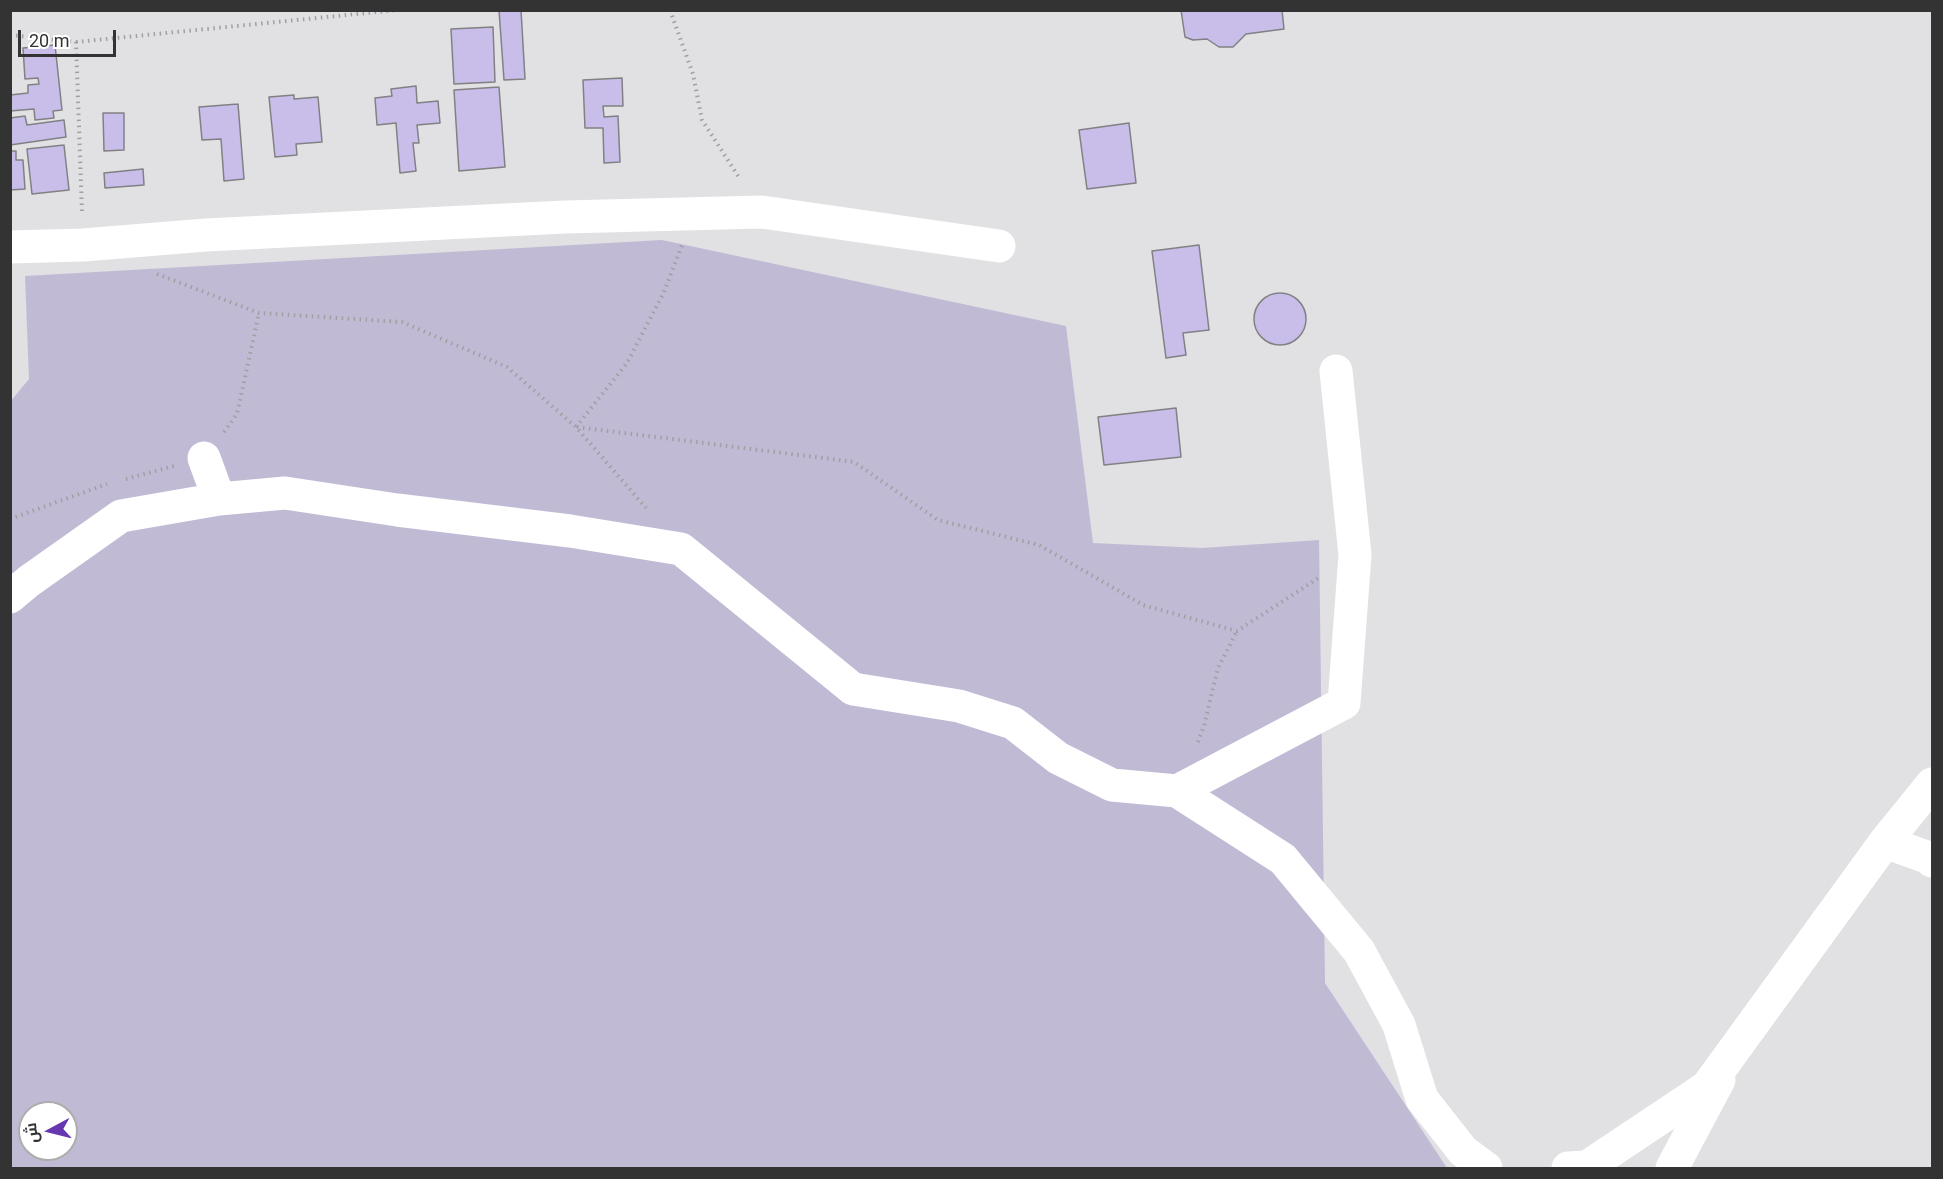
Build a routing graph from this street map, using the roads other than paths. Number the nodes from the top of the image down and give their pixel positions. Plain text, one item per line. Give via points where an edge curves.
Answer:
1 (999, 246) dead end
2 (10, 247) edge
3 (1336, 371) dead end
4 (204, 458) road end
5 (219, 499) junction
6 (10, 597) edge
7 (1932, 784) edge
8 (1177, 791) junction
9 (1885, 842) junction
10 (1932, 861) edge
11 (1743, 1037) junction
12 (1486, 1168) edge
13 (1568, 1168) edge
14 (1672, 1168) edge

1 - 2 street via 762,212 529,218
3 - 8 street via 1355,555 1344,703
4 - 5 street
5 - 6 street via 121,516 28,580
5 - 8 street via 285,493 681,549 853,689 959,706 1013,723 1058,758 1112,785
7 - 9 street
8 - 12 street via 1283,860 1359,951 1399,1025 1422,1099 1463,1151
9 - 10 street
9 - 11 street
11 - 13 street via 1707,1087 1587,1167
11 - 14 street

